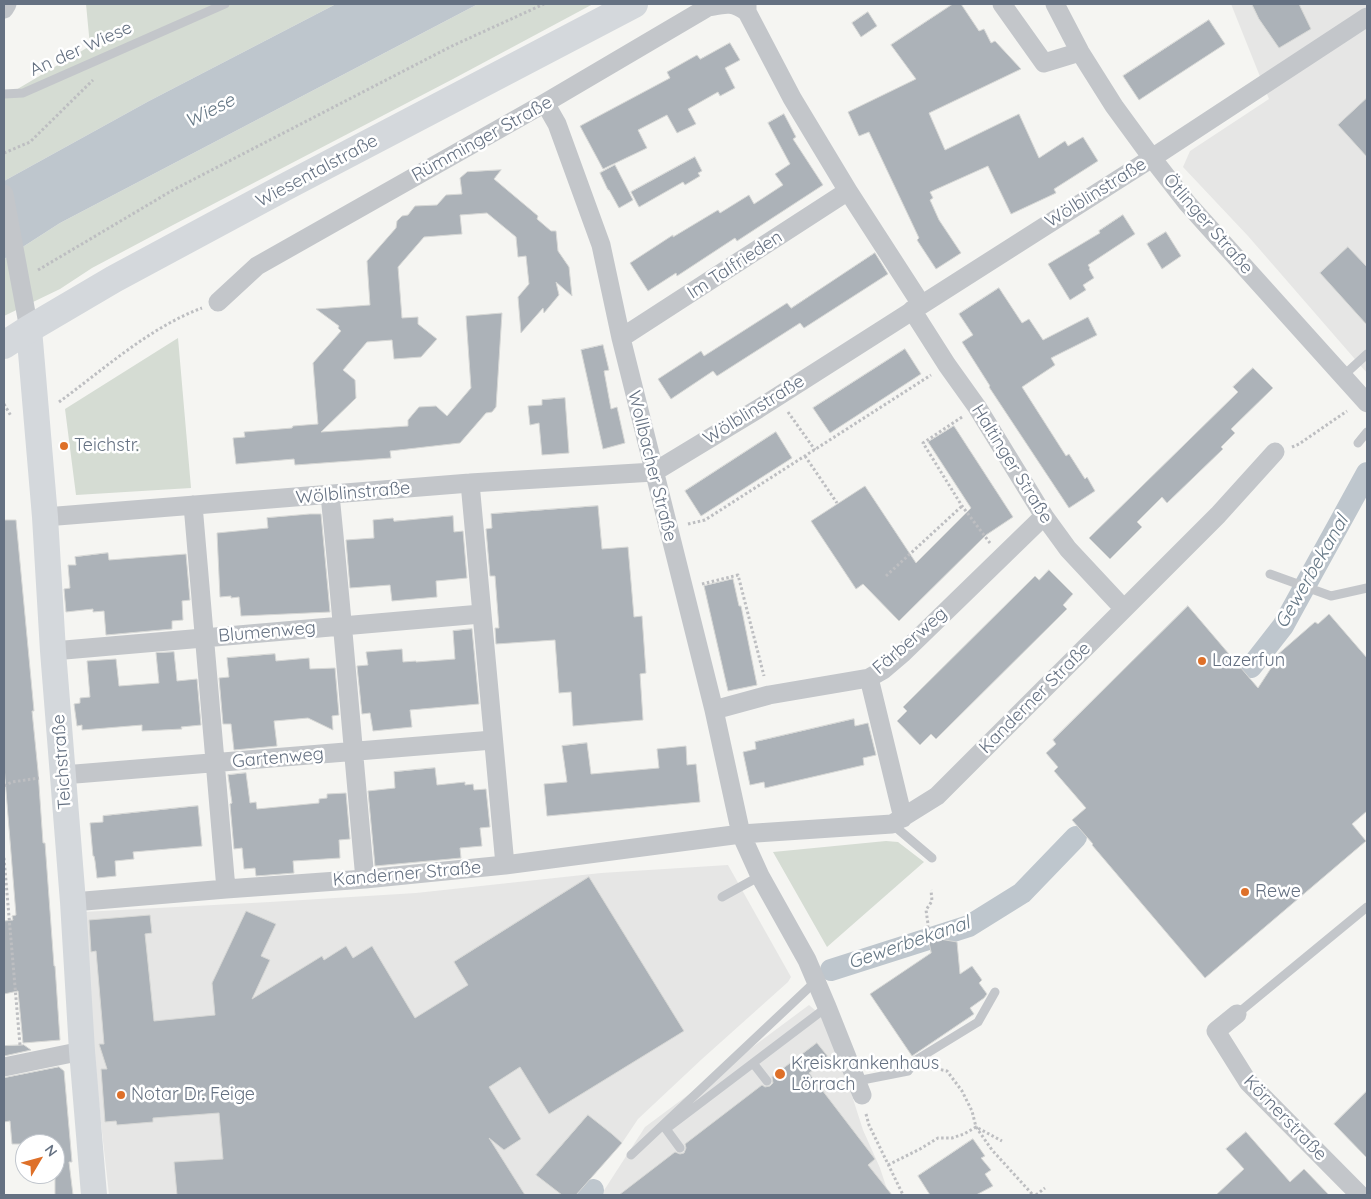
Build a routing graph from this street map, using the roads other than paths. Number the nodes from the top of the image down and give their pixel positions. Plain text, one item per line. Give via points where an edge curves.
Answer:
1 (7, 4) edge
2 (224, 4) edge
3 (634, 4) edge
4 (1002, 4) edge
5 (1055, 4) edge
6 (747, 8) edge
7 (4, 10) edge
8 (1367, 17) edge
9 (1080, 52) junction
10 (4, 94) edge
11 (545, 103) junction
12 (1152, 158) junction
13 (848, 192) junction
14 (4, 194) edge
15 (218, 302) road end
16 (916, 307) junction
17 (29, 329) junction
18 (621, 338) junction
19 (4, 345) edge
20 (1367, 354) edge
21 (1343, 376) junction
22 (1365, 401) edge
23 (1367, 432) edge
24 (1358, 443) dead end
25 (1275, 452) road end
26 (654, 472) junction
27 (470, 483) junction
28 (330, 495) junction
29 (193, 505) junction
30 (1044, 516) junction
31 (46, 517) junction
32 (1270, 574) dead end
33 (1367, 588) edge
34 (1124, 609) junction
35 (481, 614) junction
36 (343, 626) junction
37 (203, 638) junction
38 (53, 651) junction
39 (868, 678) junction
40 (714, 710) junction
41 (493, 740) junction
42 (353, 751) junction
43 (215, 763) junction
44 (63, 775) junction
45 (898, 821) junction
46 (741, 834) junction
47 (932, 858) dead end
48 (505, 865) junction
49 (760, 876) junction
50 (365, 879) junction
51 (226, 889) junction
52 (722, 897) dead end
53 (73, 902) junction
54 (1367, 907) edge
55 (816, 981) junction
56 (995, 992) dead end
57 (828, 1007) junction
58 (1237, 1014) joint
59 (82, 1051) junction
60 (753, 1063) junction
61 (13, 1066) edge
62 (767, 1081) dead end
63 (859, 1088) joint
64 (680, 1148) dead end
65 (631, 1155) dead end
66 (94, 1195) edge
67 (1360, 1195) edge

1 - 7 street
2 - 10 lane, An der Wiese via 23,93
3 - 17 main road, Wiesentalstraße via 114,279
4 - 9 street via 1044,64
5 - 9 street, Ötlinger Straße
6 - 11 street, Rümminger Straße via 726,4 708,7
6 - 13 street, Haltinger Straße via 792,98
8 - 12 street, Wölblinstraße
9 - 12 street, Ötlinger Straße
11 - 15 street, Rümminger Straße via 257,266
11 - 18 street, Wollbacher Straße via 557,124 600,245
12 - 16 street, Wölblinstraße
12 - 21 street, Ötlinger Straße via 1187,203
13 - 16 street, Haltinger Straße
13 - 18 street, Im Talfrieden
14 - 17 street
16 - 26 street, Wölblinstraße
16 - 30 street, Haltinger Straße via 947,365 977,407
17 - 19 main road, Wiesentalstraße
17 - 31 street, Teichstraße
18 - 26 street, Wollbacher Straße
20 - 21 lane
21 - 22 street, Ötlinger Straße
23 - 24 lane
25 - 34 street, Kanderner Straße via 1218,515
26 - 27 street, Wölblinstraße
26 - 40 street, Wollbacher Straße
27 - 28 street, Wölblinstraße
27 - 35 street
28 - 29 street, Wölblinstraße
28 - 36 street
29 - 31 street, Wölblinstraße
29 - 37 street
30 - 34 street, Haltinger Straße via 1068,549
30 - 39 street, Färberweg via 899,656
31 - 38 street, Teichstraße
32 - 33 lane via 1330,596
34 - 45 street, Kanderner Straße via 937,796
35 - 36 street, Blumenweg
35 - 41 street
36 - 37 street, Blumenweg
36 - 42 street
37 - 38 street, Blumenweg
37 - 43 street
38 - 44 street, Teichstraße
39 - 40 street, Färberweg via 770,695
39 - 45 street
40 - 46 street, Wollbacher Straße
41 - 42 street, Gartenweg
41 - 48 street
42 - 43 street, Gartenweg
42 - 50 street
43 - 44 street, Gartenweg
43 - 51 street
44 - 53 street, Teichstraße
45 - 46 street, Kanderner Straße
45 - 47 lane
46 - 48 street, Kanderner Straße
46 - 49 street
48 - 50 street, Kanderner Straße
49 - 52 lane
49 - 55 street
50 - 51 street, Kanderner Straße
51 - 53 street, Kanderner Straße
53 - 59 street, Teichstraße
54 - 58 lane
55 - 57 street
55 - 65 lane
56 - 63 lane via 978,1022 916,1060 908,1071
57 - 60 lane
57 - 63 street
58 - 67 street, Körnerstraße via 1216,1031 1248,1082
59 - 61 street
59 - 66 street, Teichstraße
60 - 62 lane
60 - 64 lane via 666,1129

